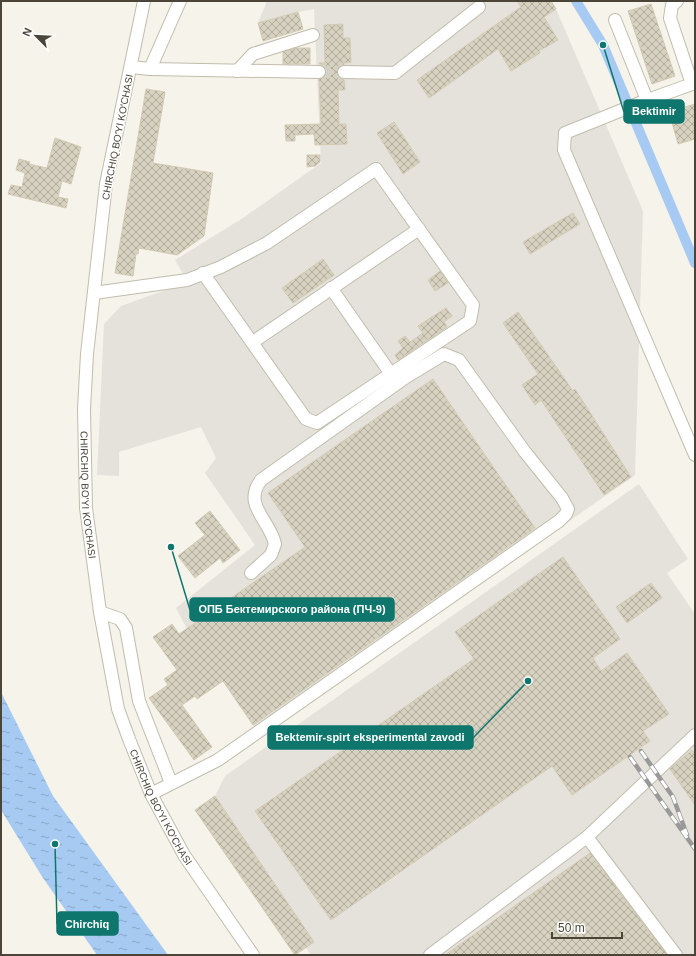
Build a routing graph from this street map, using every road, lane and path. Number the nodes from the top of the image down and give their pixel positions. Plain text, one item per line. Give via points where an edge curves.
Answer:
1 (144, 1) edge
2 (180, 1) edge
3 (678, 1) edge
4 (479, 7) dead end
5 (615, 20) dead end
6 (313, 36) dead end
7 (131, 67) junction
8 (150, 69) junction
9 (237, 71) junction
10 (319, 72) tunnel mouth
11 (344, 72) tunnel mouth
12 (694, 84) edge
13 (645, 101) junction
14 (419, 229) junction
15 (203, 273) junction
16 (331, 288) junction
17 (94, 294) junction
18 (252, 342) junction
19 (391, 374) junction
20 (695, 455) edge
21 (251, 573) dead end
22 (100, 612) junction
23 (695, 735) edge
24 (171, 783) junction
25 (151, 794) junction
26 (587, 837) junction
27 (253, 955) edge
28 (430, 955) edge
29 (676, 955) edge

1 - 7 street, CHIRCHIQ BO'YI KO'CHASI
2 - 8 street
3 - 12 street via 672,5 670,18
4 - 11 street via 395,73
5 - 13 street
6 - 9 street via 253,54
7 - 8 street
7 - 17 street, CHIRCHIQ BO'YI KO'CHASI via 106,184
8 - 9 street
9 - 10 street
12 - 13 street
13 - 20 street via 565,134 564,150
14 - 15 street via 376,169 267,243
14 - 16 street
14 - 19 street via 473,305 470,321
15 - 17 street via 187,280
15 - 18 street
16 - 18 street
16 - 19 street
17 - 22 street, CHIRCHIQ BO'YI KO'CHASI via 87,354 84,458 86,508
18 - 19 street via 306,419 317,423
21 - 24 street via 271,555 275,544 269,528 254,504 255,488 261,480 406,377 444,354 459,360 568,509 559,521 218,760
22 - 24 street via 120,619 126,628 140,701
22 - 25 street, CHIRCHIQ BO'YI KO'CHASI via 118,709
23 - 26 street
24 - 25 street
25 - 27 street, CHIRCHIQ BO'YI KO'CHASI via 184,855
26 - 28 street
26 - 29 street

